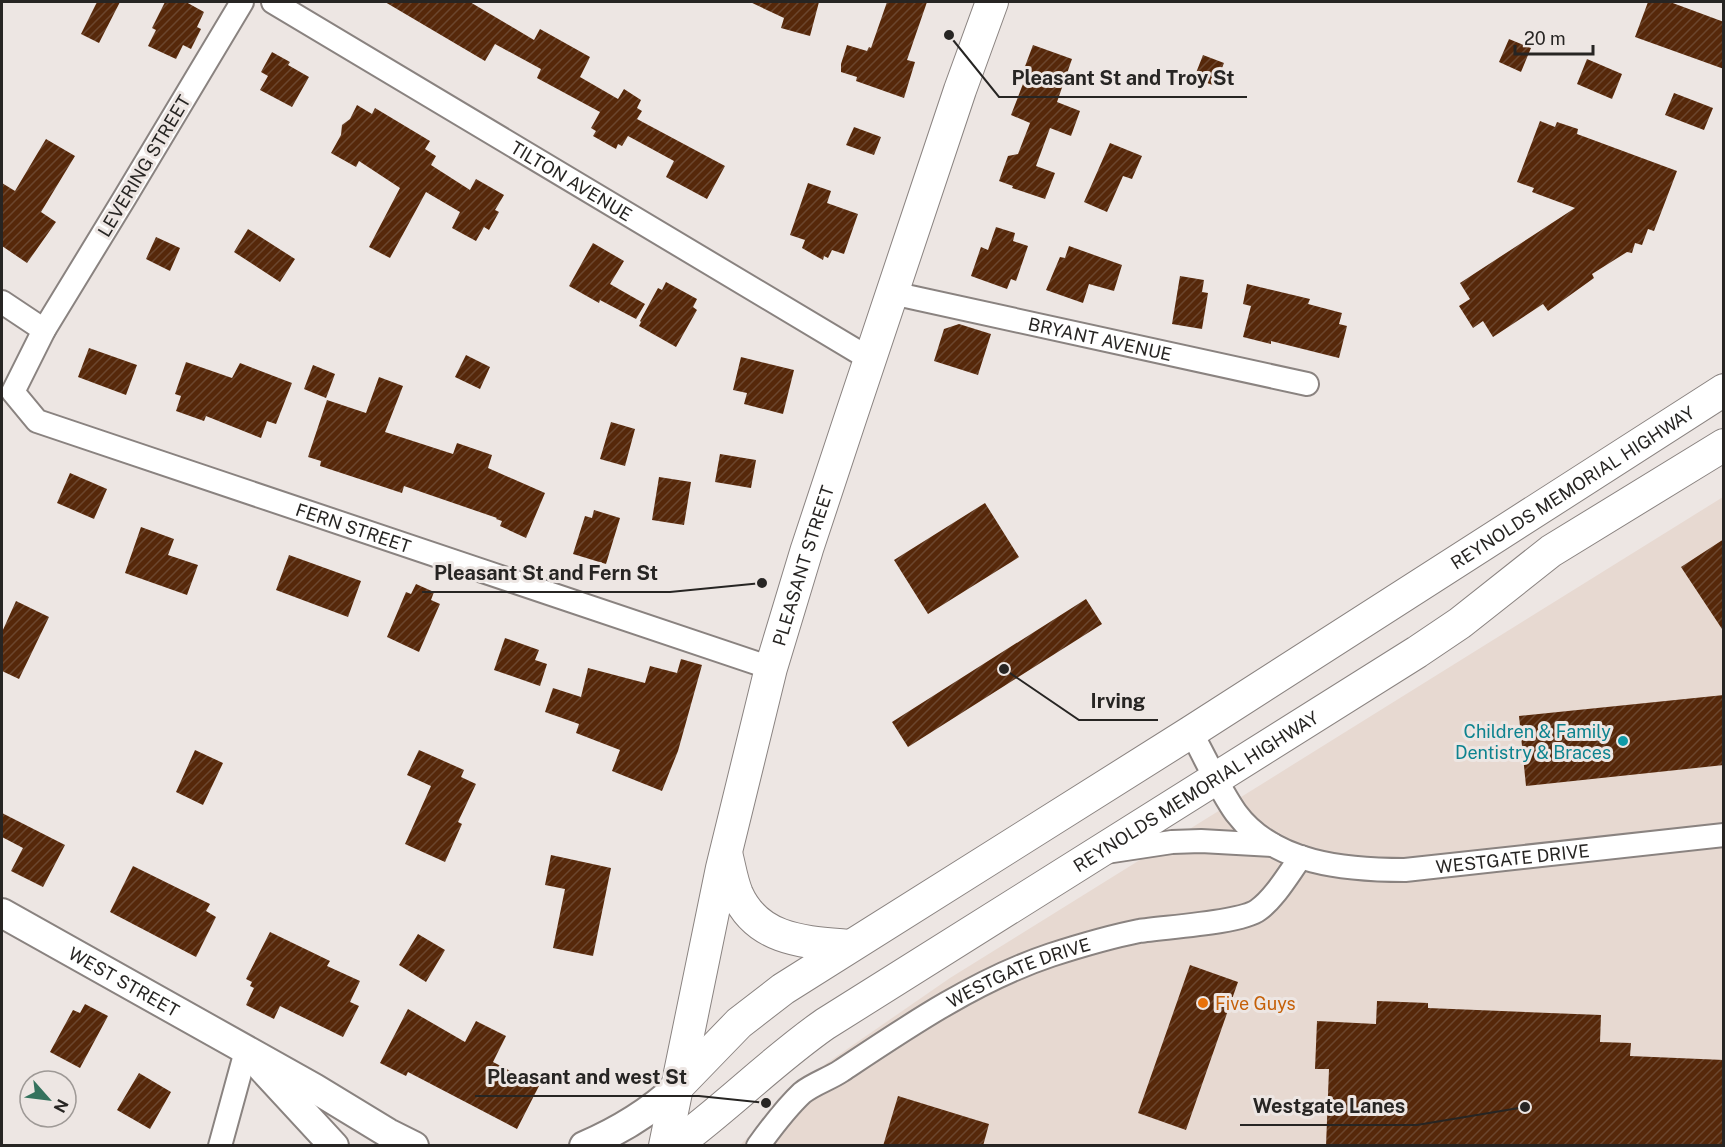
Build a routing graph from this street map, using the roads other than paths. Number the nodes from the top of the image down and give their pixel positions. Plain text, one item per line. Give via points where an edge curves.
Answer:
1 (242, 2) edge
2 (273, 2) edge
3 (992, 2) edge
4 (892, 293) junction
5 (2, 302) edge
6 (44, 330) junction
7 (870, 359) junction
8 (1307, 384) dead end
9 (1724, 390) edge
10 (1724, 445) edge
11 (771, 668) junction
12 (1191, 732) junction
13 (1216, 777) junction
14 (1724, 835) edge
15 (1273, 845) junction
16 (726, 852) junction
17 (1093, 855) junction
18 (1301, 856) junction
19 (2, 913) edge
20 (850, 946) junction
21 (246, 1051) junction
22 (677, 1087) junction
23 (220, 1146) edge
24 (334, 1146) edge
25 (414, 1146) edge
26 (584, 1146) edge
27 (665, 1146) edge
28 (674, 1146) edge
29 (758, 1146) edge

1 - 6 street, LEVERING STREET
2 - 7 street, TILTON AVENUE
3 - 4 main road, PLEASANT STREET
4 - 7 main road, PLEASANT STREET
4 - 8 street, BRYANT AVENUE
5 - 6 street
6 - 11 street, FERN STREET via 13,392 37,422
7 - 11 main road, PLEASANT STREET
9 - 12 main road, REYNOLDS MEMORIAL HIGHWAY
10 - 13 main road, REYNOLDS MEMORIAL HIGHWAY via 1571,537 1446,633
11 - 16 main road, PLEASANT STREET
12 - 13 street, WESTGATE DRIVE
12 - 20 main road, REYNOLDS MEMORIAL HIGHWAY
13 - 15 street, WESTGATE DRIVE via 1236,814
13 - 17 main road, REYNOLDS MEMORIAL HIGHWAY
14 - 18 street, WESTGATE DRIVE via 1405,870 1343,867
15 - 17 street via 1172,842
15 - 18 street, WESTGATE DRIVE
16 - 20 main road via 738,896 764,926 787,938
16 - 22 main road, PLEASANT STREET
17 - 28 main road, REYNOLDS MEMORIAL HIGHWAY via 825,1024
18 - 29 street, WESTGATE DRIVE via 1254,912 1225,920 1133,932 1050,955 992,980 803,1092
19 - 21 street, WEST STREET
20 - 22 main road, REYNOLDS MEMORIAL HIGHWAY via 749,1014
21 - 23 street
21 - 24 street, WEST STREET
21 - 25 street, WEST STREET
22 - 26 street via 631,1122
22 - 27 main road, PLEASANT STREET

